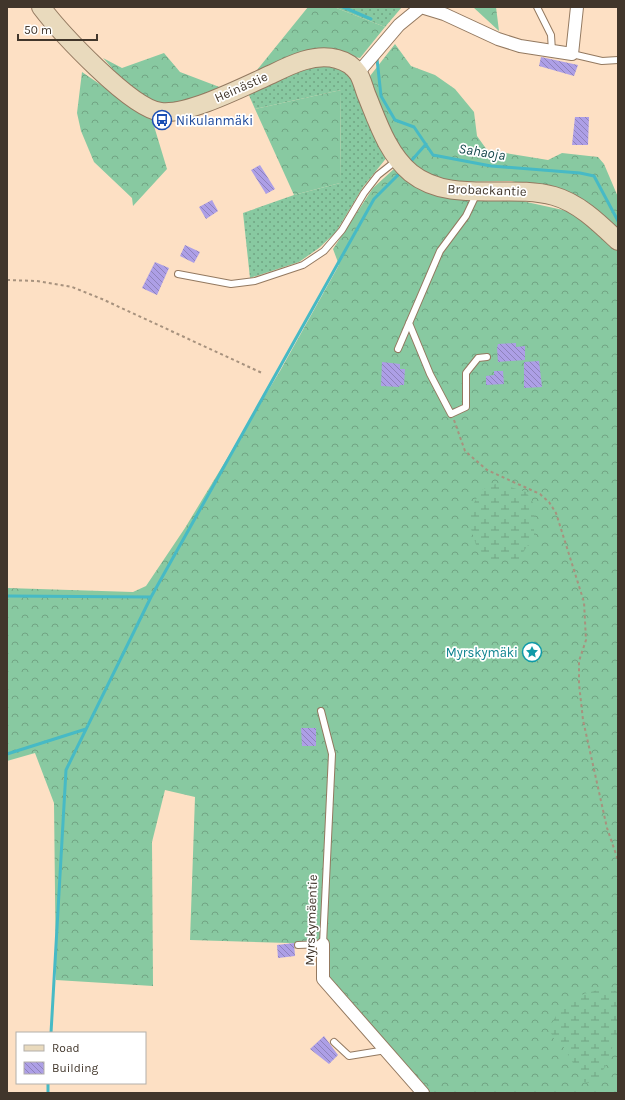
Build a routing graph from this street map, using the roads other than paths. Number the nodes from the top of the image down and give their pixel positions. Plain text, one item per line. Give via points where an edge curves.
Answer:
1 (41, 7) edge
2 (421, 7) edge
3 (537, 7) edge
4 (577, 7) edge
5 (552, 51) junction
6 (572, 54) junction
7 (618, 60) edge
8 (358, 73) junction
9 (398, 158) junction
10 (478, 191) junction
11 (618, 241) edge
12 (178, 274) dead end
13 (409, 322) junction
14 (398, 348) dead end
15 (487, 357) dead end
16 (321, 711) dead end
17 (323, 944) junction
18 (298, 945) dead end
19 (334, 1042) dead end
20 (386, 1050) junction
21 (423, 1093) edge

1 - 8 street, Heinästie via 73,45 128,95 147,108 161,112 178,111 208,102 285,68 318,58 338,59 348,63
2 - 5 street via 444,14 498,40
2 - 8 street via 399,25
3 - 5 lane via 551,35
4 - 6 street
5 - 6 street
6 - 7 lane via 602,61
8 - 9 street, Brobackantie via 379,126
9 - 10 street, Brobackantie via 410,172 424,182 444,189
9 - 12 lane via 378,175 342,230 324,251 303,265 254,281 230,284
10 - 11 street, Brobackantie via 534,191 556,196 578,208
10 - 13 lane via 466,216 440,251
13 - 14 lane
13 - 15 lane via 430,374 451,414 466,407 466,373 478,358
16 - 17 lane, Myrskymäentie via 332,754
17 - 18 lane
17 - 20 street, Myrskymäentie via 322,979
19 - 20 lane via 349,1056
20 - 21 street, Myrskymäentie

